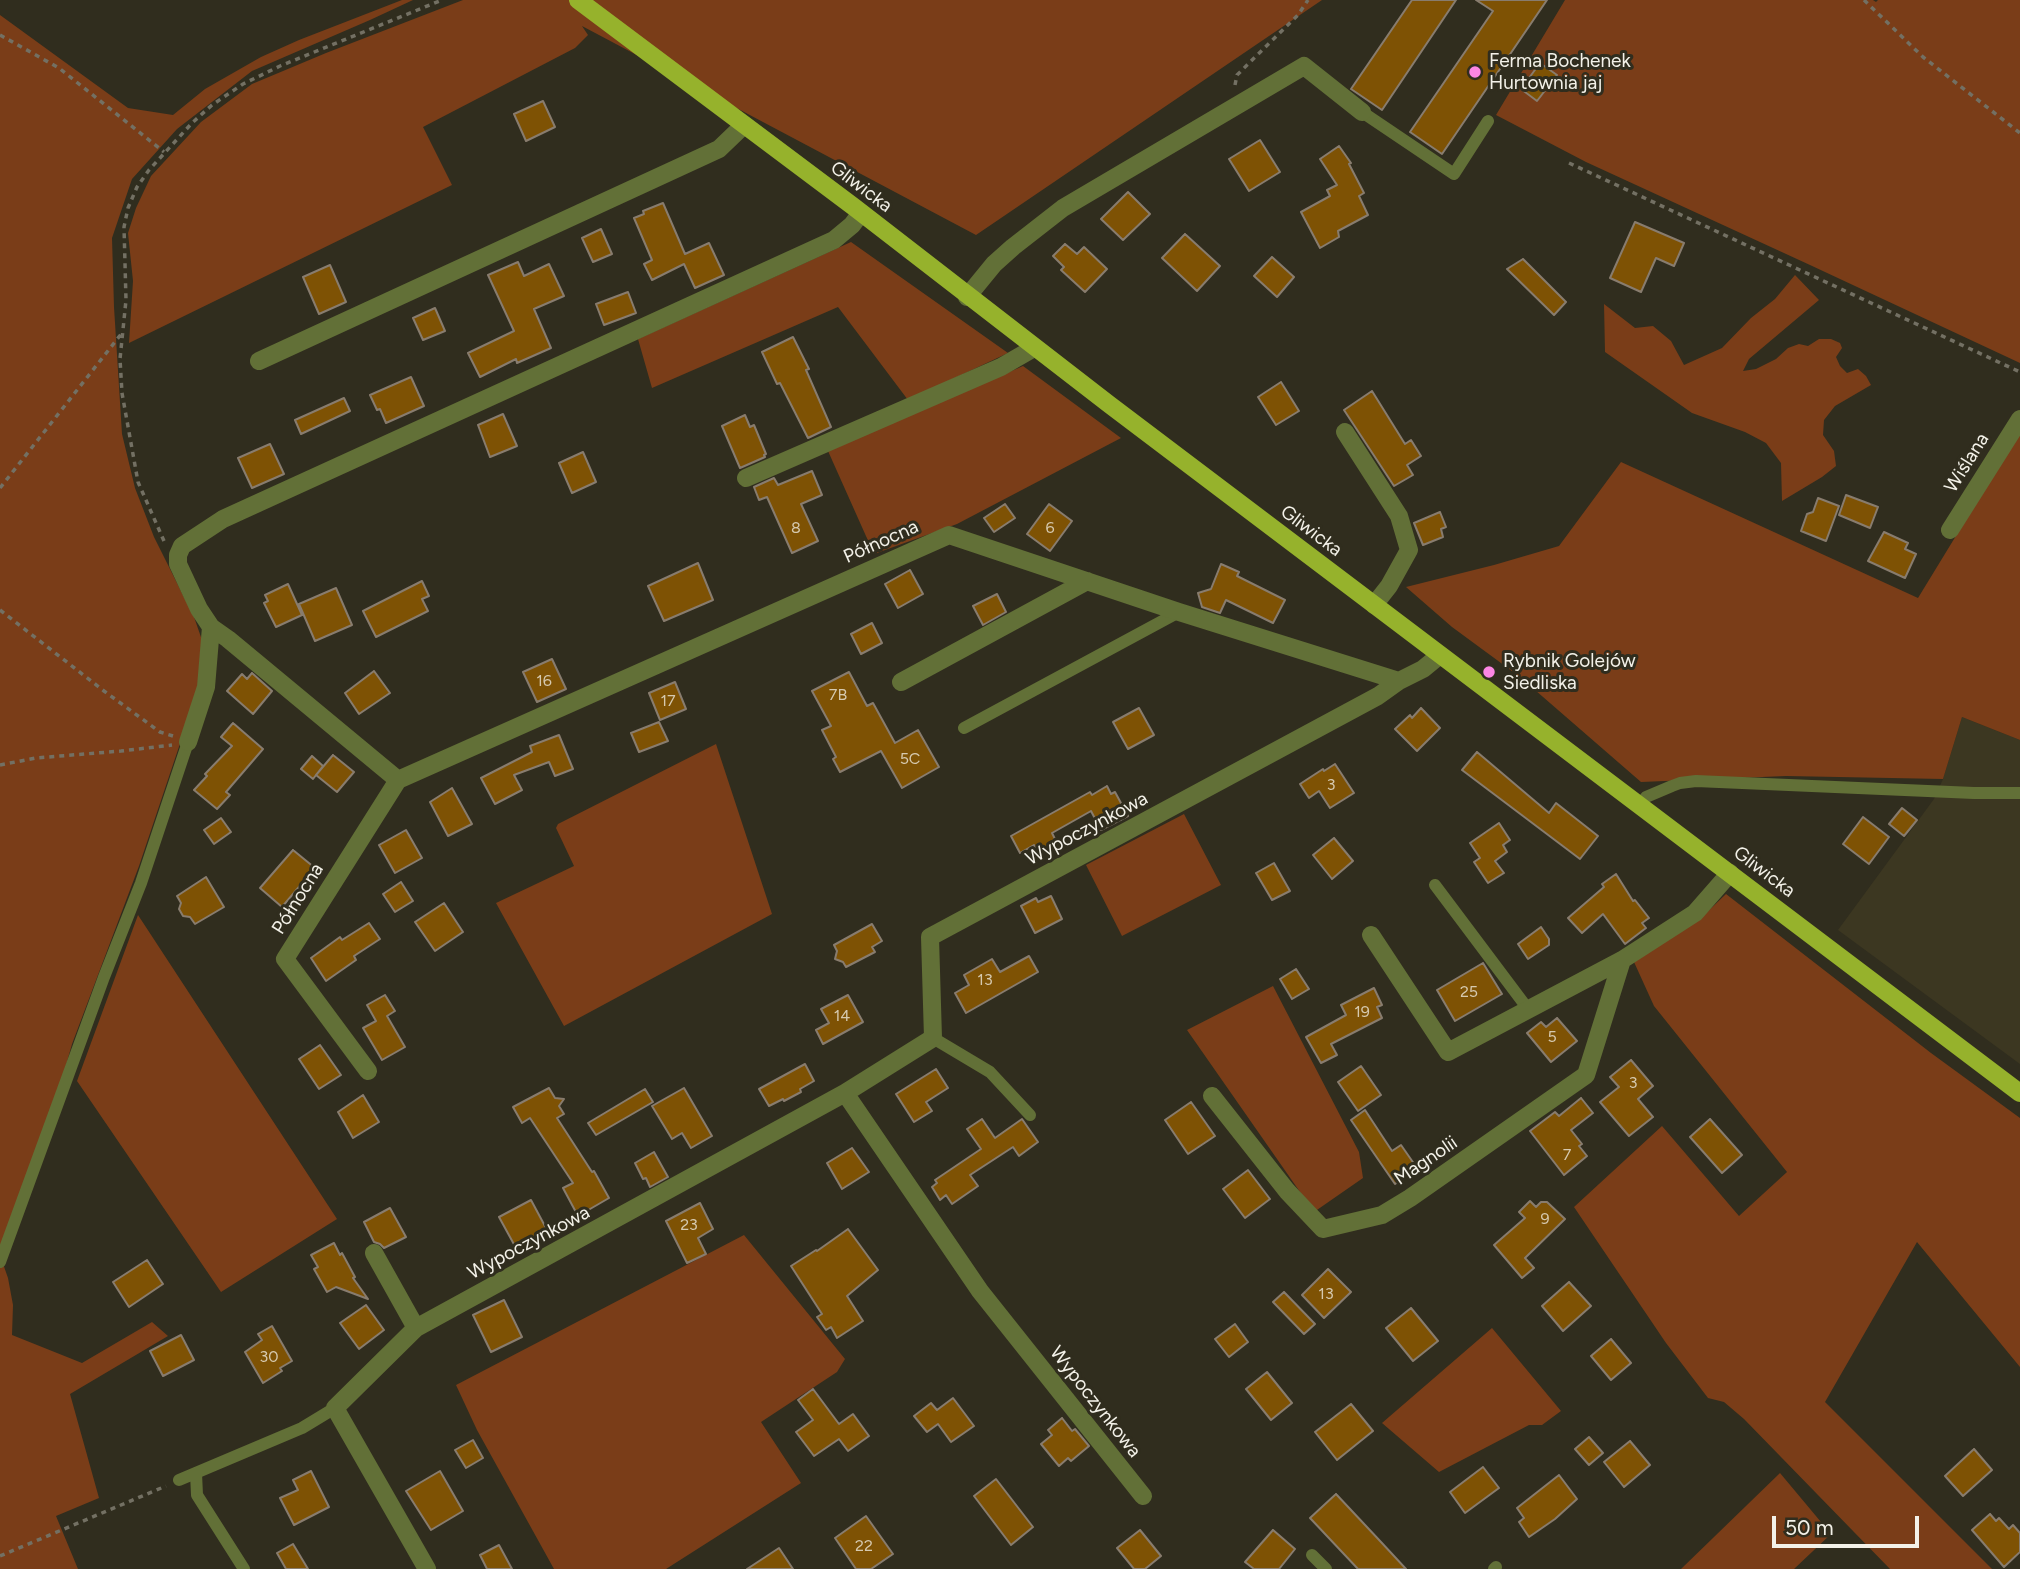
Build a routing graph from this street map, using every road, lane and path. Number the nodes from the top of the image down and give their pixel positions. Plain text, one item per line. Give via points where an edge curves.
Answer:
1 (442, 0) edge
2 (578, 0) edge
3 (1308, 0) edge
4 (1864, 0) edge
5 (0, 35) edge
6 (1229, 109) junction
7 (1362, 112) joint
8 (1488, 121) dead end
9 (744, 125) junction
10 (2020, 133) edge
11 (164, 152) junction
12 (1569, 163) dead end
13 (861, 213) junction
14 (967, 297) junction
15 (124, 331) junction
16 (1034, 348) junction
17 (259, 361) dead end
18 (2020, 372) edge
19 (2020, 419) edge
20 (1345, 432) dead end
21 (746, 478) dead end
22 (0, 488) edge
23 (1950, 530) dead end
24 (178, 555) junction
25 (1087, 581) junction
26 (1374, 605) junction
27 (0, 610) edge
28 (1179, 612) junction
29 (211, 627) junction
30 (1440, 655) junction
31 (1399, 681) junction
32 (901, 682) dead end
33 (964, 728) dead end
34 (188, 742) junction
35 (0, 765) edge
36 (398, 780) junction
37 (2020, 793) edge
38 (1640, 805) junction
39 (1730, 873) junction
40 (1435, 885) dead end
41 (1371, 935) dead end
42 (1622, 960) junction
43 (1528, 1009) junction
44 (933, 1038) junction
45 (368, 1072) dead end
46 (845, 1093) junction
47 (2020, 1093) edge
48 (1212, 1096) dead end
49 (1030, 1115) dead end
50 (374, 1253) dead end
51 (0, 1262) edge
52 (416, 1328) junction
53 (335, 1408) junction
54 (196, 1473) junction
55 (179, 1480) joint
56 (1143, 1496) dead end
57 (1312, 1555) dead end
58 (0, 1556) edge
59 (244, 1569) edge
60 (427, 1569) edge
61 (1326, 1569) edge

1 - 11 path via 243,84 191,123
2 - 9 main road, Gliwicka
3 - 6 path via 1237,75
4 - 10 path via 1923,57
5 - 11 path via 60,68
6 - 7 street via 1304,66
6 - 14 street via 1043,222 994,264
7 - 8 lane via 1454,174
9 - 13 main road, Gliwicka
9 - 17 street via 719,149
11 - 15 path via 128,208
12 - 18 path
13 - 14 main road, Gliwicka
13 - 24 street via 834,240 223,519 182,545
14 - 16 main road, Gliwicka
15 - 22 path
15 - 24 path via 122,393 138,482 159,533
16 - 21 street via 1001,367
16 - 26 main road, Gliwicka
19 - 23 street, Wiślana
20 - 26 street via 1399,516 1409,550
24 - 29 street via 177,564
25 - 28 street, Północna
25 - 32 street
25 - 36 street, Północna via 949,535
26 - 30 main road, Gliwicka
27 - 34 path via 160,732
28 - 31 street, Północna
28 - 33 lane
29 - 34 street via 206,687
29 - 36 street
30 - 31 street, Wypoczynkowa
30 - 38 main road, Gliwicka
31 - 44 street, Wypoczynkowa via 930,937
34 - 35 path
34 - 51 lane via 141,883
36 - 45 street, Północna via 285,958
37 - 38 lane via 1696,781 1672,786
38 - 39 main road, Gliwicka
39 - 42 street via 1695,913
39 - 47 main road, Gliwicka
40 - 43 lane
41 - 43 street via 1448,1052
42 - 43 street
42 - 48 street, Magnolii via 1586,1075 1382,1215 1323,1229
44 - 46 street, Wypoczynkowa
44 - 49 lane via 990,1072
46 - 52 street, Wypoczynkowa
46 - 56 street, Wypoczynkowa via 980,1291
50 - 52 street
52 - 53 street, Wypoczynkowa
53 - 54 lane via 302,1429
53 - 60 street
54 - 55 lane
54 - 59 lane via 197,1495
55 - 58 path
57 - 61 lane

